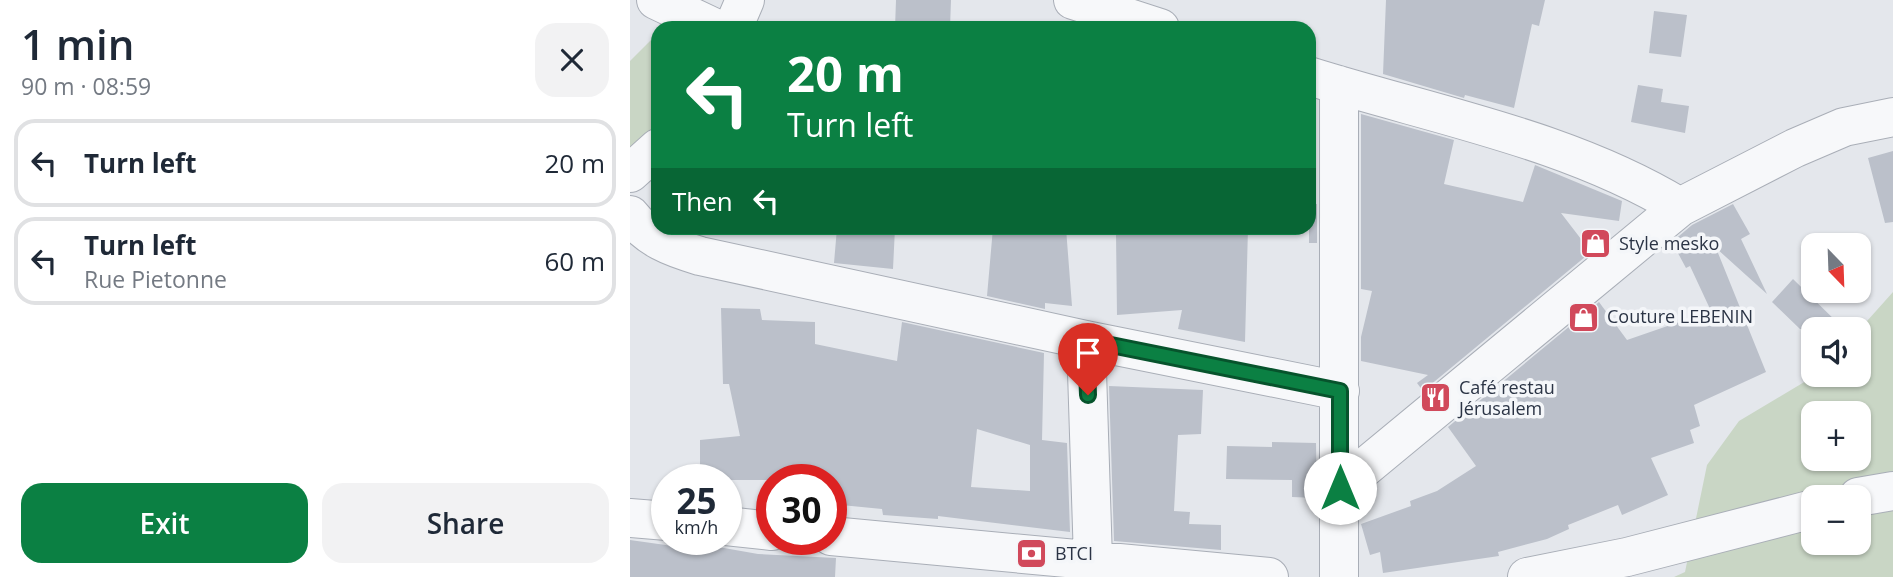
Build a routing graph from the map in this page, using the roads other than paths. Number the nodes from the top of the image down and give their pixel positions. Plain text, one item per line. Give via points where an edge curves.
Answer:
1 (656, 0) edge
2 (745, 0) edge
3 (1081, 1) edge
4 (700, 21) edge
5 (736, 21) edge
6 (1140, 21) edge
7 (1324, 80) edge
8 (1893, 117) edge
9 (651, 154) edge
10 (630, 173) edge
11 (1680, 207) junction
12 (630, 215) edge
13 (1086, 340) junction
14 (1340, 391) junction
15 (1340, 488) junction
16 (1893, 491) edge
17 (1871, 495) edge
18 (1801, 512) edge
19 (630, 518) edge
20 (651, 520) edge
21 (847, 537) edge
22 (1093, 560) junction
23 (1269, 577) edge
24 (1339, 577) edge
25 (1527, 577) edge

1 - 4 street
2 - 5 street
3 - 6 street
7 - 11 street via 1555,149 1643,184
7 - 14 street
8 - 11 street via 1844,127
9 - 10 street
11 - 15 street
12 - 13 street via 656,241 700,256
13 - 14 street
13 - 22 street
14 - 15 street
15 - 24 street
16 - 17 street
18 - 25 street via 1627,557
19 - 20 street
21 - 22 street
22 - 23 street

